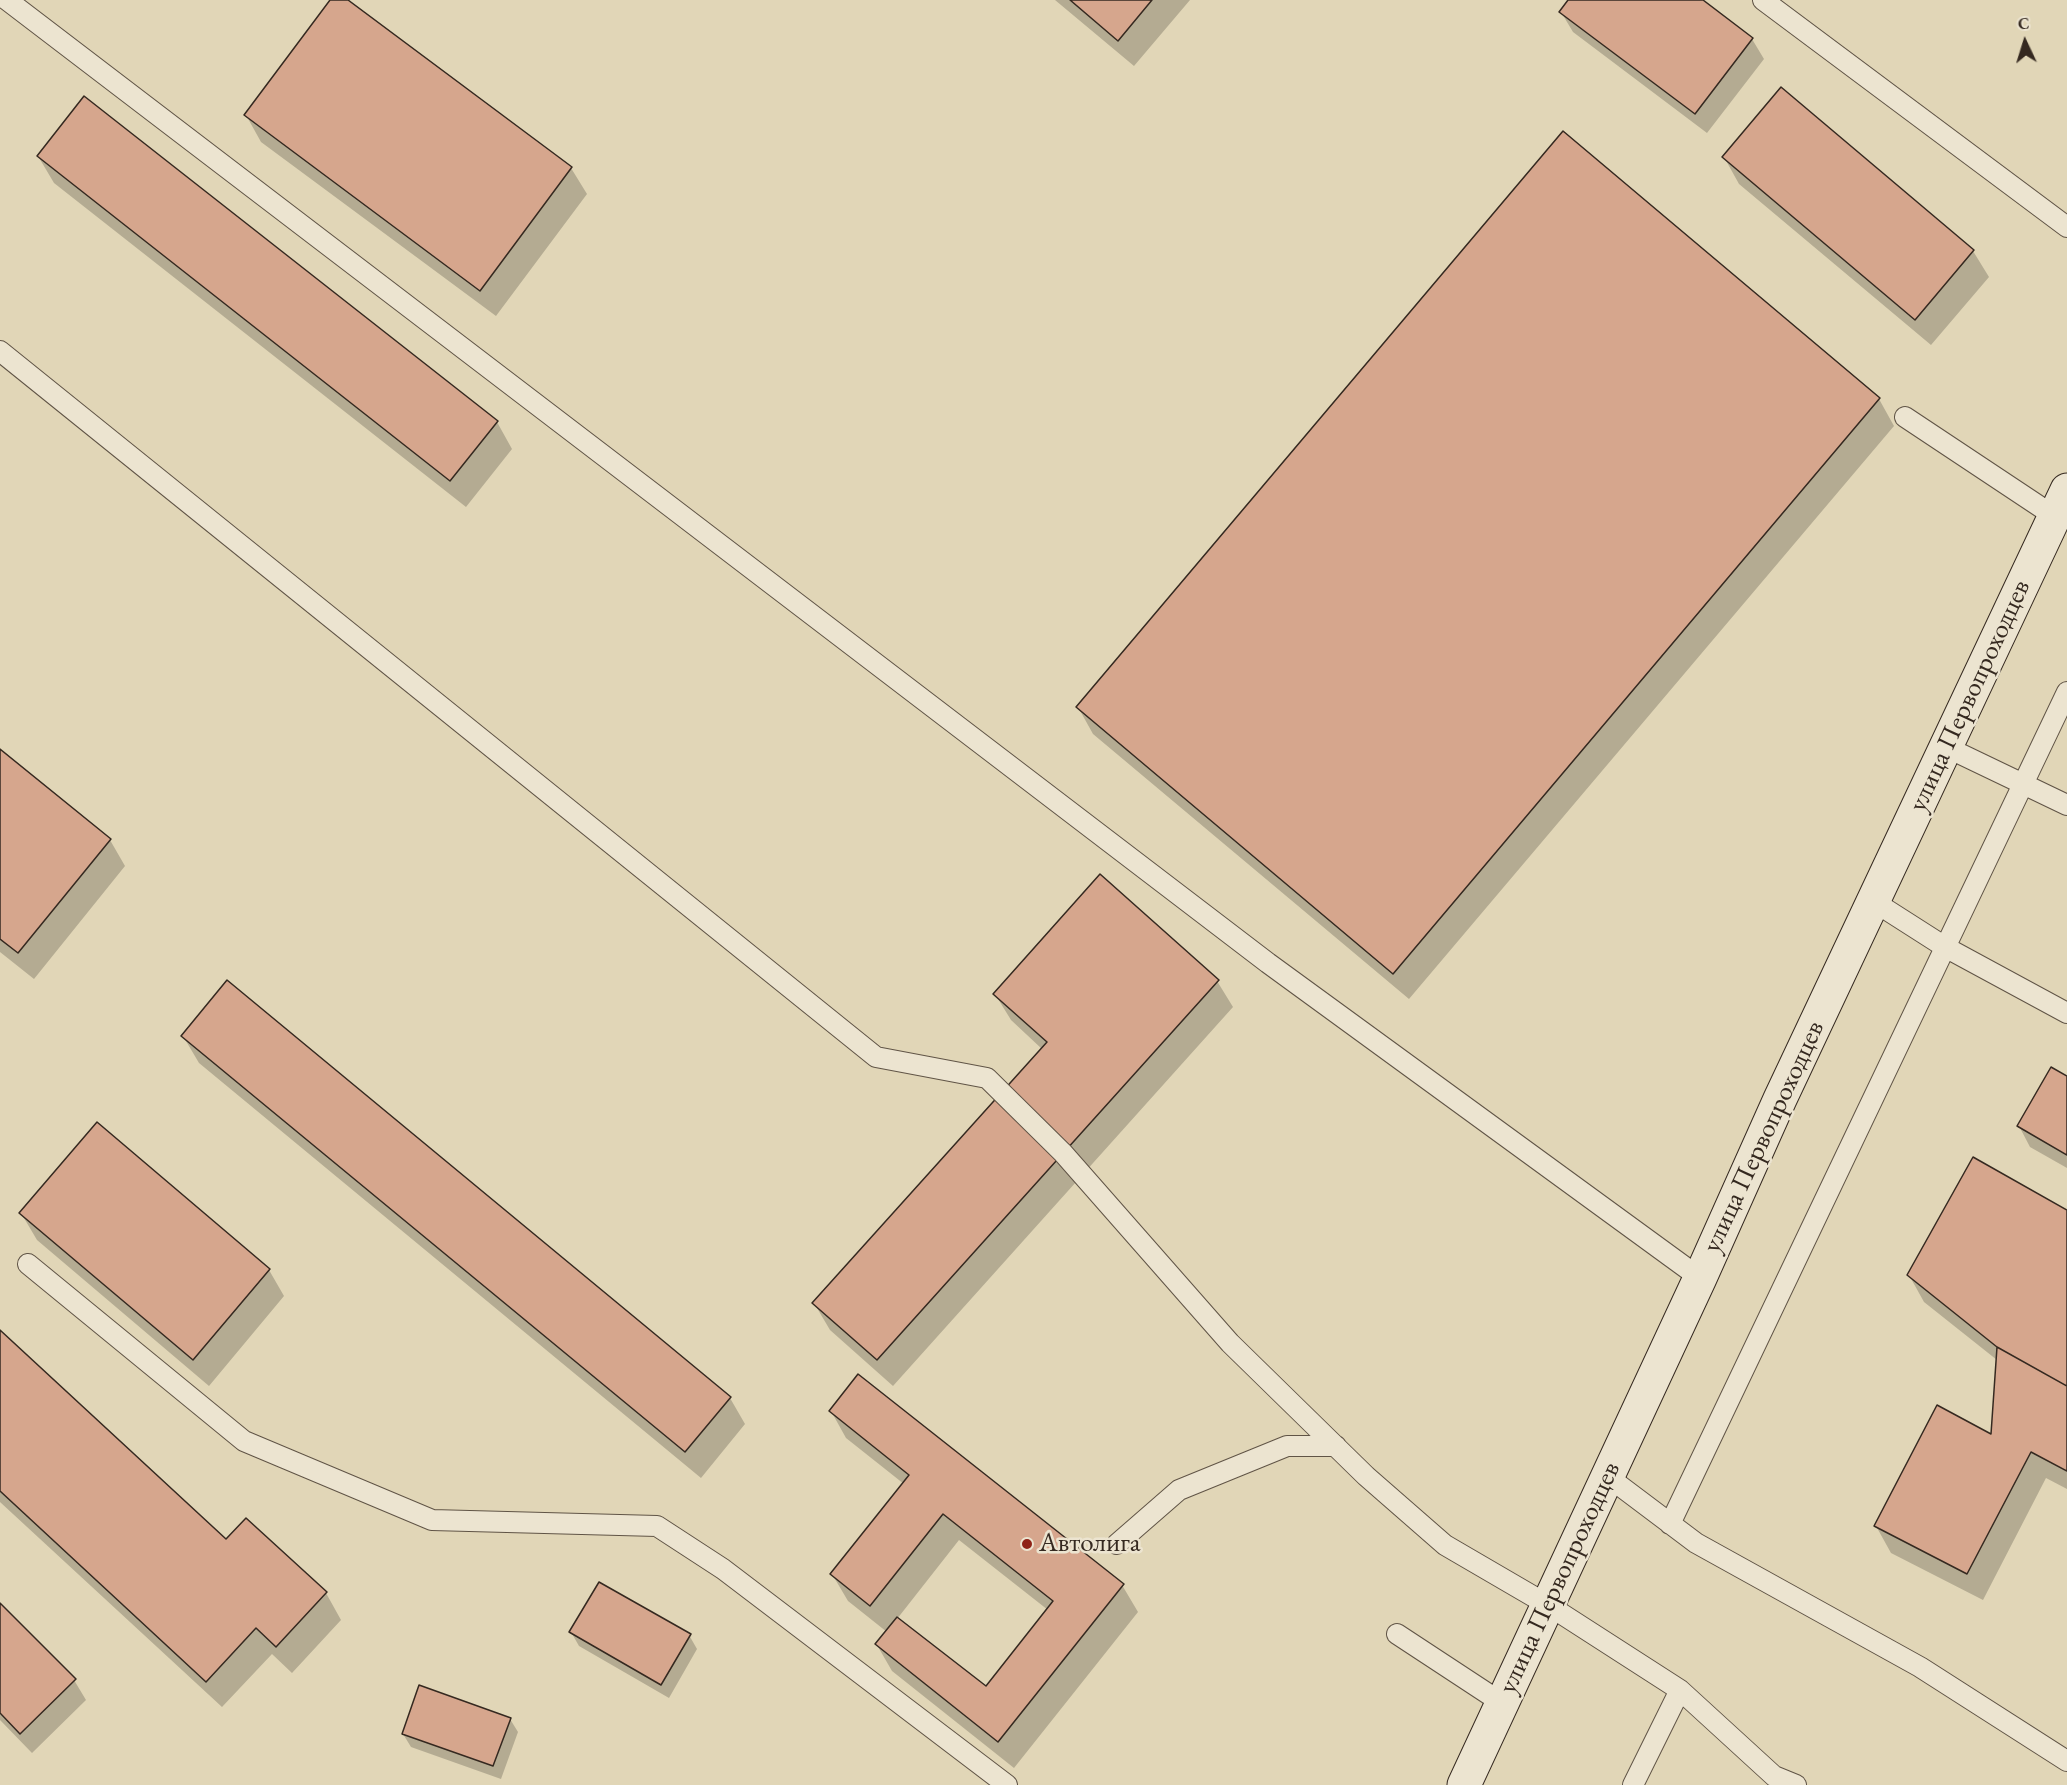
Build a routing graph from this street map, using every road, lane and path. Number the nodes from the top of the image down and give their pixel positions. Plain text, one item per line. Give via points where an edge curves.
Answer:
1 (7, 0) edge
2 (1763, 0) edge
3 (2067, 227) edge
4 (0, 351) edge
5 (1905, 417) dead end
6 (2064, 498) edge
7 (2067, 692) edge
8 (1946, 747) junction
9 (2023, 783) junction
10 (2067, 805) edge
11 (1873, 901) junction
12 (1945, 947) junction
13 (2067, 1014) edge
14 (28, 1264) dead end
15 (1700, 1278) junction
16 (1336, 1446) junction
17 (1607, 1476) junction
18 (1670, 1524) junction
19 (1117, 1544) dead end
20 (1548, 1605) junction
21 (1397, 1634) dead end
22 (1680, 1690) junction
23 (1502, 1703) junction
24 (2067, 1761) edge
25 (1007, 1785) edge
26 (1464, 1785) edge
27 (1634, 1785) edge
28 (1796, 1785) edge

1 - 15 lane via 1268,963
2 - 3 lane
4 - 16 lane via 876,1057 987,1078 1063,1153 1230,1342
5 - 6 lane
6 - 8 street, улица Первопроходцев
7 - 9 lane
8 - 9 lane
8 - 11 street, улица Первопроходцев
9 - 10 lane
9 - 12 lane
11 - 12 lane
11 - 15 street, улица Первопроходцев
12 - 13 lane
12 - 18 lane
14 - 25 lane via 243,1441 432,1520 657,1526 723,1569
15 - 17 street, улица Первопроходцев
16 - 19 lane via 1287,1446 1179,1490
16 - 20 lane via 1445,1545
17 - 18 lane
17 - 20 street, улица Первопроходцев
18 - 24 lane via 1696,1544 1920,1667
20 - 22 lane
20 - 23 street, улица Первопроходцев
21 - 23 lane
22 - 27 lane
22 - 28 lane via 1774,1776
23 - 26 street, улица Первопроходцев

